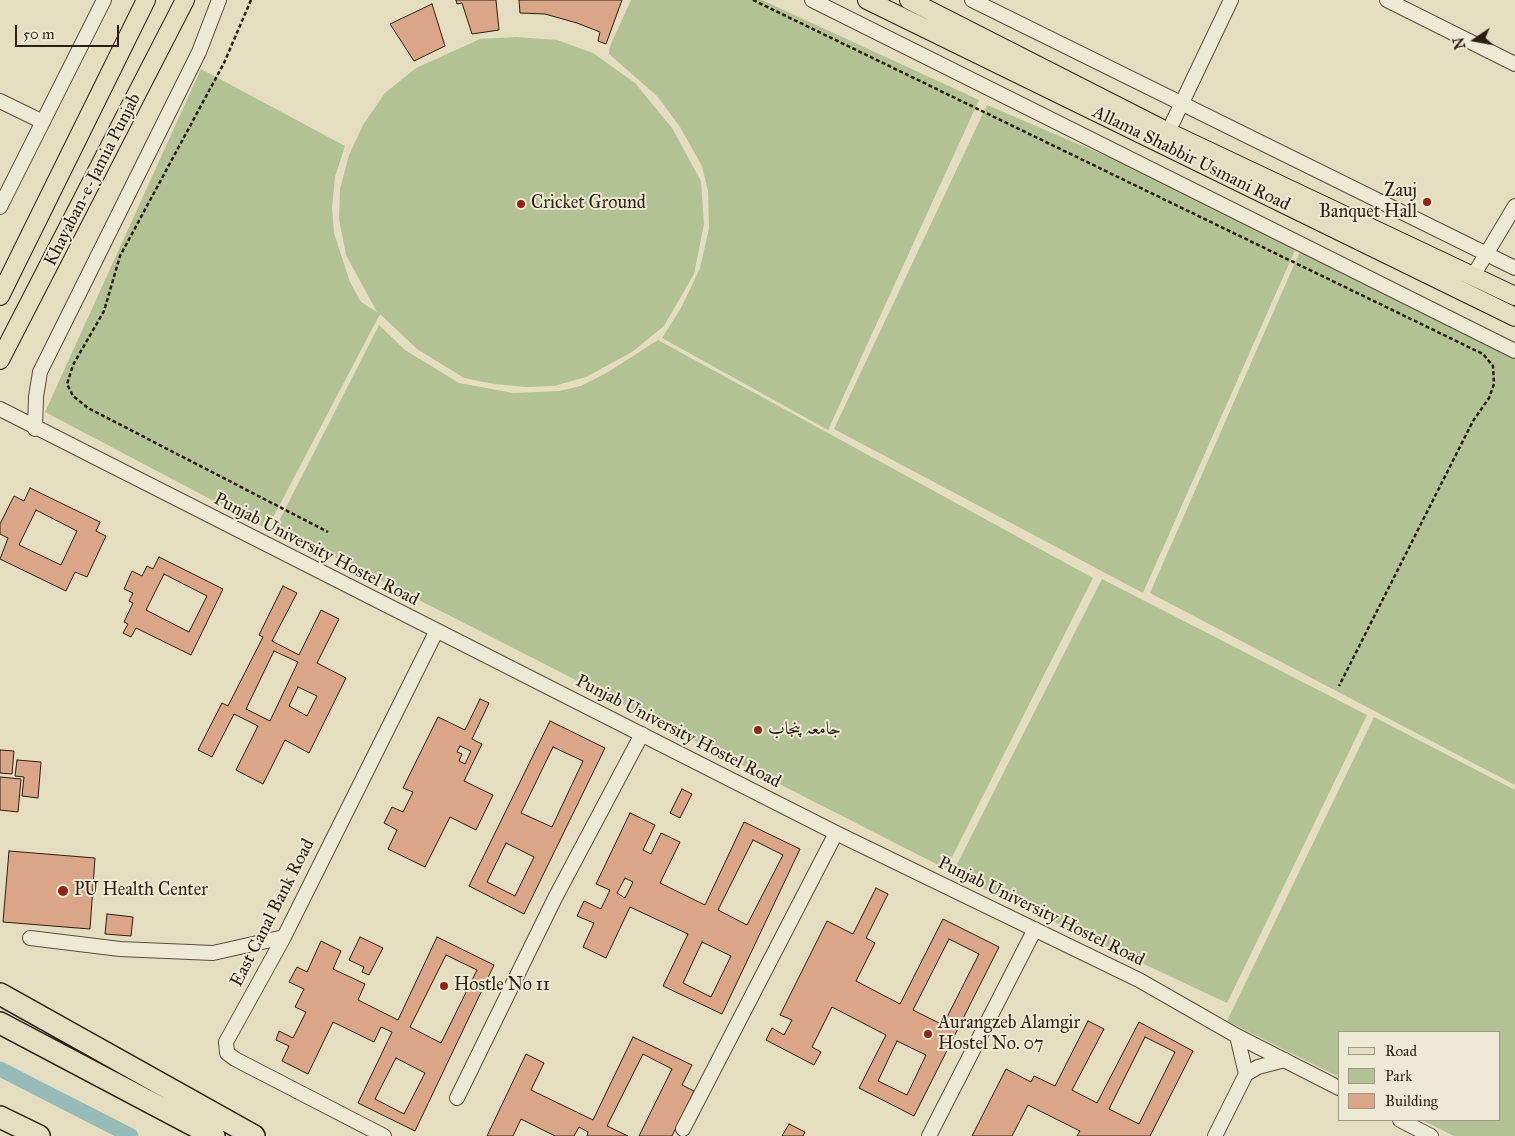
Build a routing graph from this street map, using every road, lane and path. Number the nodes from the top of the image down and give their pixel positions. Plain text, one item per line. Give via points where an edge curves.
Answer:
1 (104, 0) edge
2 (146, 0) edge
3 (185, 0) edge
4 (219, 0) edge
5 (251, 0) edge
6 (753, 0) edge
7 (812, 0) edge
8 (867, 0) edge
9 (909, 0) edge
10 (972, 0) edge
11 (1230, 0) edge
12 (1387, 0) edge
13 (1515, 64) edge
14 (0, 101) edge
15 (1182, 105) junction
16 (43, 122) junction
17 (1168, 132) junction
18 (1515, 206) edge
19 (0, 207) edge
20 (1487, 252) junction
21 (1515, 268) edge
22 (1473, 276) junction
23 (0, 296) edge
24 (1515, 296) edge
25 (1515, 317) edge
26 (1515, 351) edge
27 (0, 360) edge
28 (0, 409) edge
29 (35, 428) junction
30 (328, 532) dead end
31 (436, 632) junction
32 (1340, 686) dead end
33 (642, 734) junction
34 (836, 833) junction
35 (1034, 929) junction
36 (284, 937) junction
37 (30, 938) dead end
38 (0, 994) edge
39 (0, 1023) edge
40 (1237, 1036) junction
41 (1285, 1060) junction
42 (1246, 1074) junction
43 (1338, 1087) edge
44 (457, 1098) dead end
45 (0, 1118) edge
46 (1402, 1121) edge
47 (683, 1129) dead end
48 (39, 1136) edge
49 (214, 1136) edge
50 (254, 1136) edge
51 (384, 1136) edge
52 (929, 1136) edge
53 (1215, 1136) edge
54 (1431, 1136) edge

1 - 16 street
2 - 23 main road, Khayaban-e-Jamia Punjab
3 - 27 main road, Khayaban-e-Jamia Punjab
4 - 29 street via 195,60 40,372
5 - 30 path via 224,63 120,256 104,311 73,365 67,384 73,396 88,408
6 - 32 path via 1483,354 1492,366 1494,384 1489,398 1474,421
7 - 26 street
8 - 25 main road, Allama Shabbir Usmani Road
9 - 17 main road, Allama Shabbir Usmani Road
10 - 15 street
11 - 15 street
12 - 13 street
14 - 16 street
15 - 17 street
15 - 20 street
16 - 19 street
17 - 22 main road, Allama Shabbir Usmani Road
18 - 20 street
20 - 21 street
20 - 22 street
22 - 24 main road, Allama Shabbir Usmani Road
28 - 29 street, Punjab University Hostel Road
29 - 31 street, Punjab University Hostel Road
31 - 33 street, Punjab University Hostel Road
31 - 36 street, East Canal Bank Road
33 - 34 street, Punjab University Hostel Road
33 - 44 street via 555,898
34 - 35 street, Punjab University Hostel Road
34 - 47 street
35 - 40 street, Punjab University Hostel Road via 1139,980
35 - 52 street
36 - 37 street via 213,953 120,949
36 - 51 street, East Canal Bank Road via 226,1042 227,1053
38 - 50 highway
39 - 49 highway
40 - 41 street, Punjab University Hostel Road
40 - 42 street
41 - 42 street
41 - 43 street, Punjab University Hostel Road
42 - 53 street
45 - 48 highway
46 - 54 street

